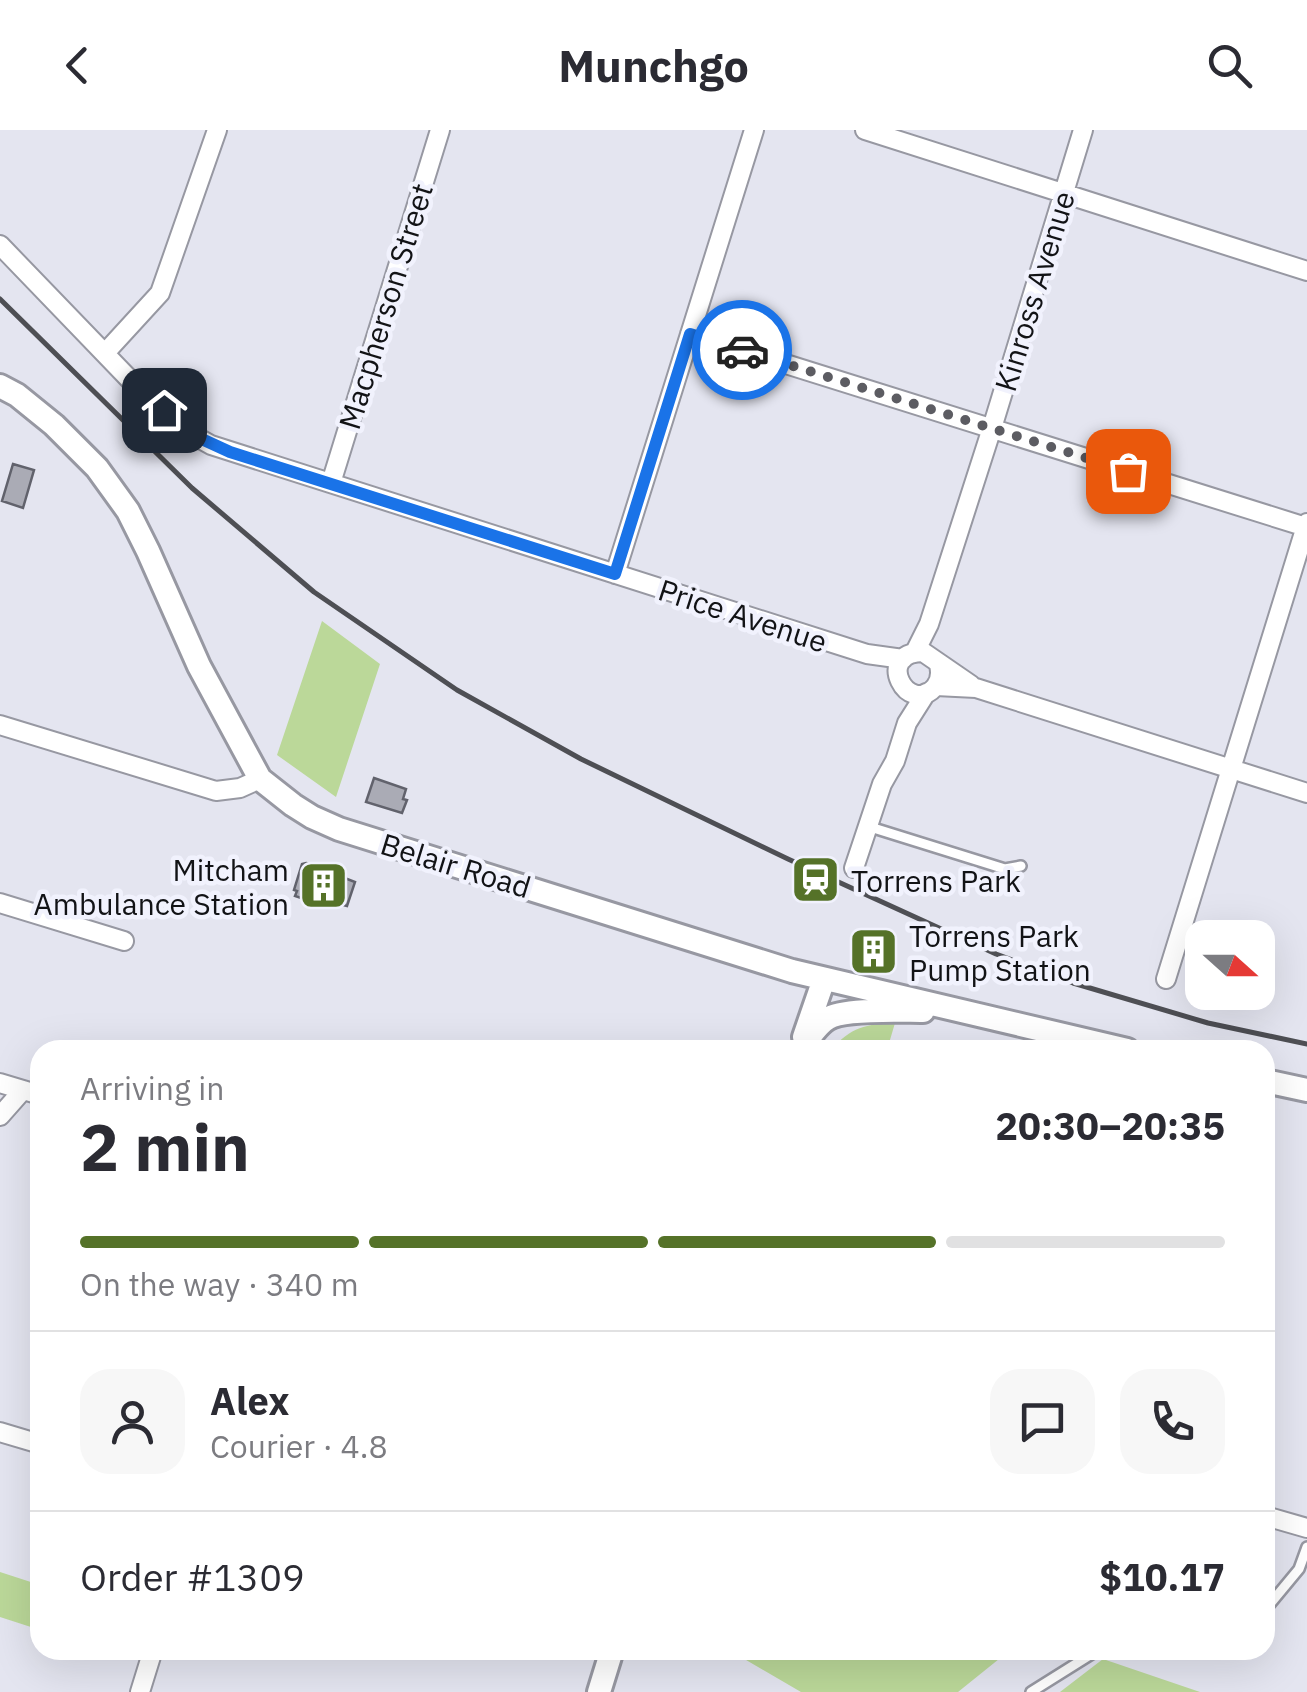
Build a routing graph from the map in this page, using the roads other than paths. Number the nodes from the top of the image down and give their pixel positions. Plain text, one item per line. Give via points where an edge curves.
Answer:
1 (217, 130) edge
2 (440, 130) edge
3 (754, 130) edge
4 (865, 130) edge
5 (1083, 130) edge
6 (1064, 193) junction
7 (0, 245) edge
8 (1307, 271) edge
9 (690, 334) junction
10 (105, 353) junction
11 (0, 386) edge
12 (992, 428) junction
13 (330, 483) junction
14 (1306, 525) edge
15 (1302, 552) edge
16 (615, 574) junction
17 (914, 665) junction
18 (976, 688) junction
19 (931, 690) junction
20 (907, 723) junction
21 (0, 724) edge
22 (1230, 770) junction
23 (260, 779) junction
24 (1307, 793) edge
25 (868, 826) junction
26 (1021, 866) dead end
27 (854, 868) dead end
28 (0, 903) edge
29 (124, 941) dead end
30 (824, 979) junction
31 (1166, 979) dead end
32 (951, 1010) junction
33 (803, 1040) edge
34 (809, 1040) edge
35 (1082, 1040) edge
36 (0, 1083) edge
37 (1275, 1083) edge
38 (1307, 1090) edge
39 (30, 1092) edge
40 (30, 1093) edge
41 (0, 1116) edge
42 (0, 1432) edge
43 (30, 1441) edge
44 (1275, 1519) edge
45 (1307, 1528) edge
46 (1307, 1547) edge
47 (1275, 1598) edge
48 (151, 1660) edge
49 (609, 1660) edge
50 (1082, 1660) edge
51 (140, 1692) edge
52 (599, 1692) edge
53 (1031, 1692) edge

1 - 10 street via 160,293
2 - 13 street, Macpherson Street
3 - 9 street
4 - 6 street
5 - 6 street, Kinross Avenue
6 - 8 street
6 - 12 street, Kinross Avenue
7 - 10 street, Price Avenue
9 - 12 street
9 - 16 street
10 - 13 street, Price Avenue via 193,435
11 - 23 main road, Belair Road via 54,425 128,512
12 - 14 street
12 - 17 street, Kinross Avenue
13 - 16 street, Price Avenue
14 - 15 street
15 - 22 street
16 - 17 street, Price Avenue
17 - 18 street, Price Avenue
17 - 19 street via 940,678
17 - 19 street, Price Avenue via 914,694
17 - 20 street
18 - 19 street, Price Avenue
18 - 22 street, Price Avenue
19 - 20 street
20 - 25 street
21 - 23 street via 216,792
22 - 24 street, Price Avenue
22 - 31 street
23 - 30 main road, Belair Road via 339,828
25 - 26 lane via 1004,869
25 - 27 street
28 - 29 street
30 - 32 main road, Belair Road
30 - 33 main road
32 - 34 main road via 843,1013 828,1018
32 - 35 main road, Belair Road
36 - 39 street
37 - 38 main road
40 - 41 street
42 - 43 street
44 - 45 street
46 - 47 lane
48 - 51 street
49 - 52 main road
50 - 53 lane

